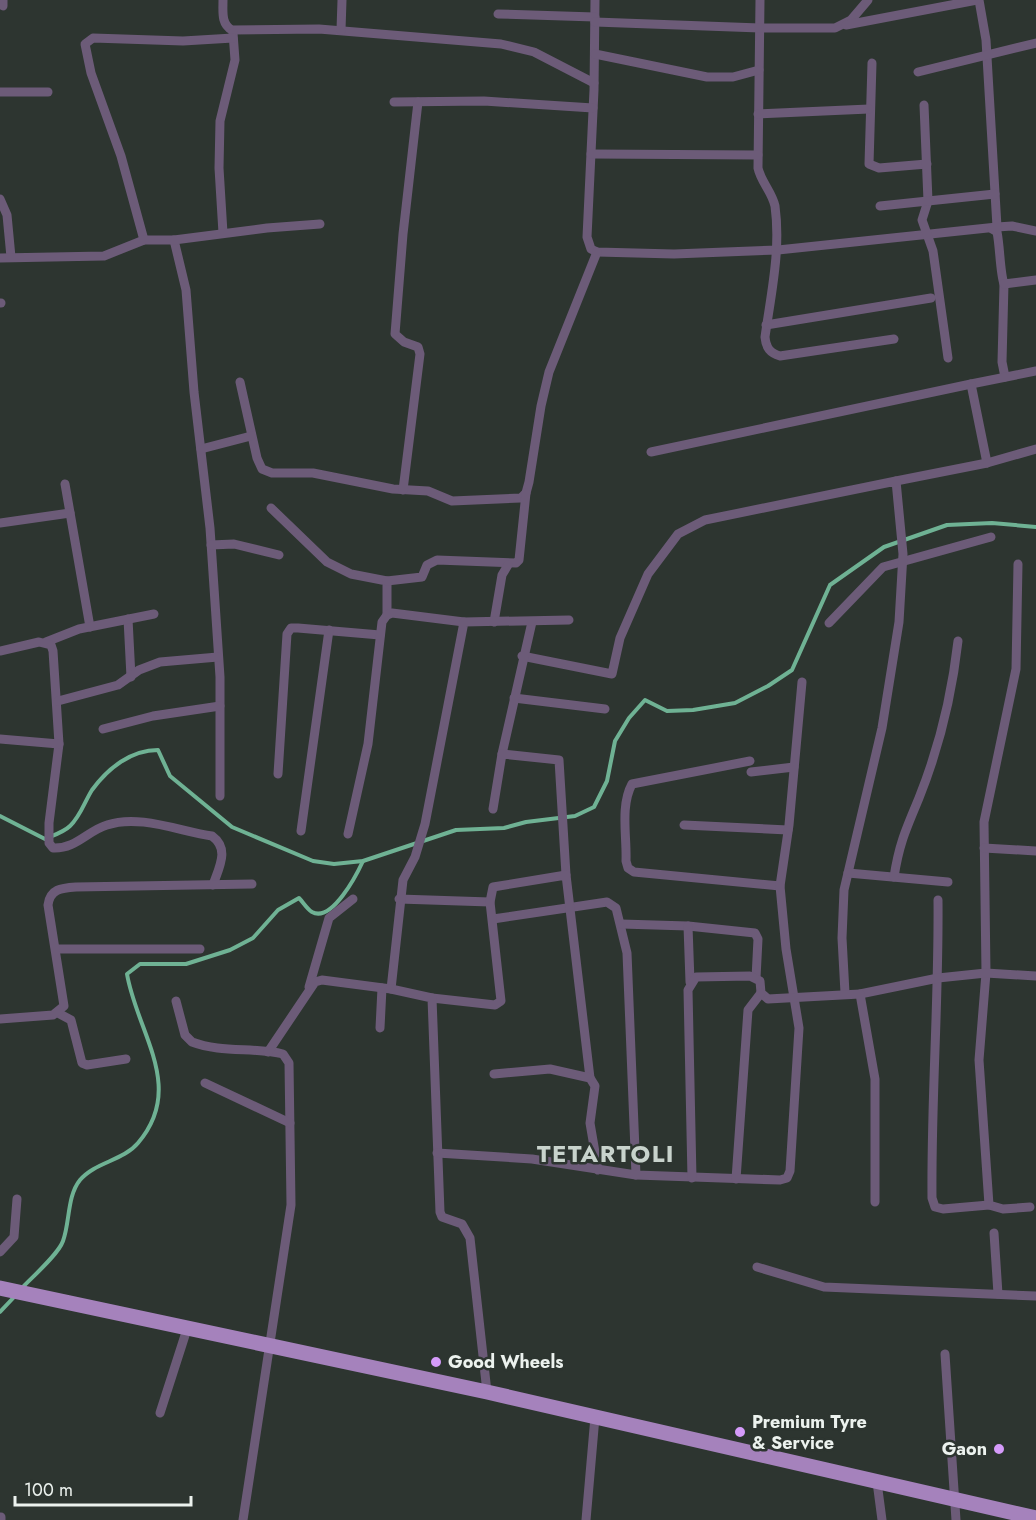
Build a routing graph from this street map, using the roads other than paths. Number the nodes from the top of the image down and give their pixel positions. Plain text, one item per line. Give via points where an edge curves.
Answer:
1 (224, 0) edge
2 (342, 0) edge
3 (595, 0) edge
4 (760, 0) edge
5 (868, 0) edge
6 (978, 0) edge
7 (498, 14) dead end
8 (595, 19) junction
9 (843, 26) junction
10 (760, 28) junction
11 (341, 30) junction
12 (233, 34) junction
13 (1036, 43) edge
14 (595, 54) junction
15 (987, 54) junction
16 (872, 63) dead end
17 (759, 70) junction
18 (918, 72) dead end
19 (594, 83) junction
20 (0, 92) edge
21 (48, 92) dead end
22 (394, 102) dead end
23 (418, 102) junction
24 (924, 105) dead end
25 (593, 108) junction
26 (869, 109) junction
27 (758, 114) junction
28 (591, 154) junction
29 (758, 154) junction
30 (927, 164) junction
31 (995, 194) junction
32 (0, 199) edge
33 (928, 201) junction
34 (880, 206) dead end
35 (320, 224) dead end
36 (997, 227) junction
37 (1036, 231) edge
38 (223, 233) junction
39 (927, 234) junction
40 (144, 240) junction
41 (174, 240) junction
42 (778, 250) junction
43 (597, 252) junction
44 (11, 257) junction
45 (0, 258) edge
46 (1036, 280) edge
47 (1004, 284) junction
48 (931, 298) dead end
49 (766, 326) junction
50 (894, 339) dead end
51 (948, 358) dead end
52 (1036, 371) edge
53 (1005, 377) junction
54 (240, 382) dead end
55 (971, 384) junction
56 (251, 436) junction
57 (201, 449) junction
58 (1036, 449) edge
59 (651, 452) dead end
60 (987, 463) junction
61 (896, 481) junction
62 (65, 484) dead end
63 (403, 490) junction
64 (526, 493) junction
65 (271, 508) dead end
66 (70, 513) junction
67 (0, 523) edge
68 (991, 537) dead end
69 (211, 545) junction
70 (279, 555) dead end
71 (903, 556) junction
72 (1018, 564) dead end
73 (508, 565) junction
74 (387, 581) junction
75 (154, 614) dead end
76 (387, 615) junction
77 (128, 619) junction
78 (569, 620) dead end
79 (464, 622) junction
80 (494, 622) junction
81 (532, 622) junction
82 (829, 623) dead end
83 (90, 627) junction
84 (329, 630) junction
85 (380, 635) junction
86 (958, 641) dead end
87 (46, 642) junction
88 (0, 651) edge
89 (522, 656) junction
90 (218, 657) junction
91 (131, 677) junction
92 (802, 682) dead end
93 (514, 698) junction
94 (58, 701) junction
95 (220, 706) junction
96 (606, 709) dead end
97 (103, 729) dead end
98 (0, 739) edge
99 (59, 744) junction
100 (502, 754) junction
101 (750, 761) dead end
102 (794, 767) junction
103 (752, 772) dead end
104 (279, 774) dead end
105 (220, 796) dead end
106 (493, 809) dead end
107 (684, 825) dead end
108 (788, 830) junction
109 (302, 831) dead end
110 (348, 834) dead end
111 (984, 848) junction
112 (1036, 851) edge
113 (848, 873) junction
114 (566, 874) junction
115 (894, 877) junction
116 (948, 882) dead end
117 (252, 884) dead end
118 (213, 885) junction
119 (780, 886) junction
120 (353, 899) dead end
121 (399, 899) junction
122 (938, 900) dead end
123 (490, 902) junction
124 (571, 909) junction
125 (493, 919) junction
126 (621, 924) junction
127 (688, 926) junction
128 (56, 949) junction
129 (200, 949) dead end
130 (986, 973) junction
131 (1036, 976) edge
132 (756, 978) junction
133 (938, 978) junction
134 (690, 982) junction
135 (309, 987) junction
136 (387, 988) junction
137 (761, 993) junction
138 (845, 993) junction
139 (860, 994) junction
140 (796, 996) junction
141 (432, 998) junction
142 (176, 1001) dead end
143 (58, 1012) junction
144 (0, 1019) edge
145 (380, 1028) dead end
146 (268, 1052) junction
147 (126, 1059) dead end
148 (494, 1074) dead end
149 (590, 1078) junction
150 (205, 1083) dead end
151 (290, 1123) junction
152 (437, 1153) junction
153 (598, 1170) junction
154 (636, 1175) junction
155 (692, 1178) junction
156 (736, 1179) junction
157 (17, 1198) dead end
158 (875, 1202) dead end
159 (989, 1205) junction
160 (1030, 1207) dead end
161 (994, 1233) dead end
162 (0, 1252) edge
163 (757, 1267) dead end
164 (4, 1289) edge
165 (998, 1294) junction
166 (1036, 1296) edge
167 (188, 1326) junction
168 (268, 1344) junction
169 (945, 1354) dead end
170 (487, 1392) junction
171 (160, 1413) dead end
172 (595, 1417) junction
173 (877, 1482) junction
174 (955, 1500) junction
175 (1036, 1518) edge
176 (243, 1520) edge
177 (586, 1520) edge
178 (882, 1520) edge
179 (956, 1520) edge

1 - 12 street via 224,21
2 - 11 street
3 - 8 street
4 - 10 street
5 - 9 street
6 - 9 street
6 - 15 street
7 - 8 street
8 - 10 street
8 - 14 street
9 - 10 street
10 - 17 street
11 - 12 street
11 - 19 street via 521,48
12 - 38 street via 235,60 220,122
12 - 40 street via 183,41 93,38 85,44
13 - 15 street
14 - 17 street via 707,77 732,77
14 - 19 street
15 - 18 street
15 - 31 street
16 - 26 street
17 - 27 street
19 - 25 street
20 - 21 street
22 - 23 street
23 - 25 street via 484,101
23 - 63 street via 395,334 418,347 420,354
24 - 30 street
25 - 28 street
26 - 27 street
26 - 30 street via 868,155 872,167
27 - 29 street
28 - 29 street
28 - 43 street via 587,237 591,249
29 - 42 street via 760,176 774,204
30 - 33 street
31 - 33 street
31 - 36 street
32 - 44 street via 7,215
33 - 34 street
33 - 39 street via 922,220
35 - 38 street
36 - 37 street
36 - 39 street
36 - 47 street via 992,229 1000,244
38 - 41 street
39 - 42 street
39 - 51 street via 933,251
40 - 41 street
40 - 44 street via 104,256
41 - 57 street via 186,290
42 - 43 street
42 - 49 street
43 - 64 street via 549,372
44 - 45 street
46 - 47 street
47 - 53 street
48 - 49 street
49 - 50 street via 766,345 771,353 780,356
52 - 53 street
53 - 55 street
54 - 56 street
55 - 59 street
55 - 60 street
56 - 57 street
56 - 63 street via 262,469 272,473 313,473
57 - 69 street
58 - 60 street
60 - 61 street
61 - 71 street
61 - 89 street via 705,520 678,534 648,574 620,638 612,674
62 - 66 street
63 - 64 street via 428,491 459,501 521,498
64 - 73 street via 519,560
65 - 74 street via 327,562 351,574
66 - 67 street
66 - 83 street
68 - 71 street
69 - 70 street via 234,544
69 - 90 street
71 - 82 street via 883,567
71 - 113 street via 899,622 882,728
72 - 111 street via 1016,669 985,812
73 - 74 street via 437,560 427,565 422,577
73 - 80 street via 502,575
74 - 76 street
75 - 77 street
76 - 79 street
76 - 85 street
77 - 83 street
77 - 91 street
78 - 81 street
79 - 80 street
79 - 121 street via 425,824
80 - 81 street
81 - 89 street
83 - 87 street
84 - 85 street
84 - 104 street via 291,628 287,634
84 - 109 street
85 - 110 street via 368,744
86 - 115 street via 950,697 919,798 901,837
87 - 88 street
87 - 94 street via 53,651
89 - 93 street
90 - 91 street via 159,662
90 - 95 street
91 - 94 street via 118,685
92 - 102 street
93 - 96 street
93 - 100 street
94 - 99 street
95 - 97 street via 161,714
95 - 105 street
98 - 99 street
99 - 118 street via 50,823 49,843 53,848 69,847 106,825 132,821 212,836 224,853
100 - 106 street
100 - 114 street via 559,760
101 - 119 street via 632,784 626,810 626,861 634,872
102 - 103 street
102 - 108 street
107 - 108 street
108 - 119 street
111 - 112 street
111 - 130 street
113 - 115 street
113 - 138 street via 842,911
114 - 123 street via 497,884
114 - 124 street
115 - 116 street
117 - 118 street
118 - 128 street via 60,888 49,897 48,905
119 - 140 street via 786,949
120 - 135 street via 329,918
121 - 123 street
121 - 136 street
122 - 133 street
123 - 125 street
124 - 125 street
124 - 126 street via 612,903
124 - 149 street
125 - 141 street via 501,1001 495,1005
126 - 127 street
126 - 154 street via 627,953
127 - 132 street via 755,933
127 - 134 street
128 - 129 street
128 - 143 street via 64,998 64,1006
130 - 131 street
130 - 133 street
130 - 159 street via 980,1060
132 - 134 street via 703,976
132 - 137 street
133 - 139 street
133 - 159 street via 931,1110 932,1198 935,1207 943,1209
134 - 155 street
135 - 136 street via 322,980
135 - 146 street
136 - 141 street
136 - 145 street
137 - 140 street via 768,999
137 - 156 street via 748,1010
138 - 139 street
138 - 140 street
139 - 158 street via 875,1079
140 - 156 street via 799,1028 790,1171 787,1178 780,1180
141 - 152 street
142 - 146 street via 185,1035 192,1042
143 - 144 street
143 - 147 street via 71,1020 82,1063
146 - 151 street via 283,1054 289,1063
148 - 149 street via 550,1069
149 - 153 street via 595,1086 590,1123
150 - 151 street
151 - 168 street via 291,1205
152 - 153 street via 532,1159
152 - 170 street via 440,1212 442,1217 462,1224 470,1238
153 - 154 street
154 - 155 street
155 - 156 street
157 - 162 street via 14,1237
159 - 160 street via 1003,1209
161 - 165 street
163 - 165 street via 824,1287
164 - 167 main road
165 - 166 street
167 - 168 main road
167 - 171 street
168 - 170 main road
168 - 176 street
169 - 174 street
170 - 172 main road
172 - 173 main road
172 - 177 street
173 - 174 main road
173 - 178 street
174 - 175 main road
174 - 179 street

